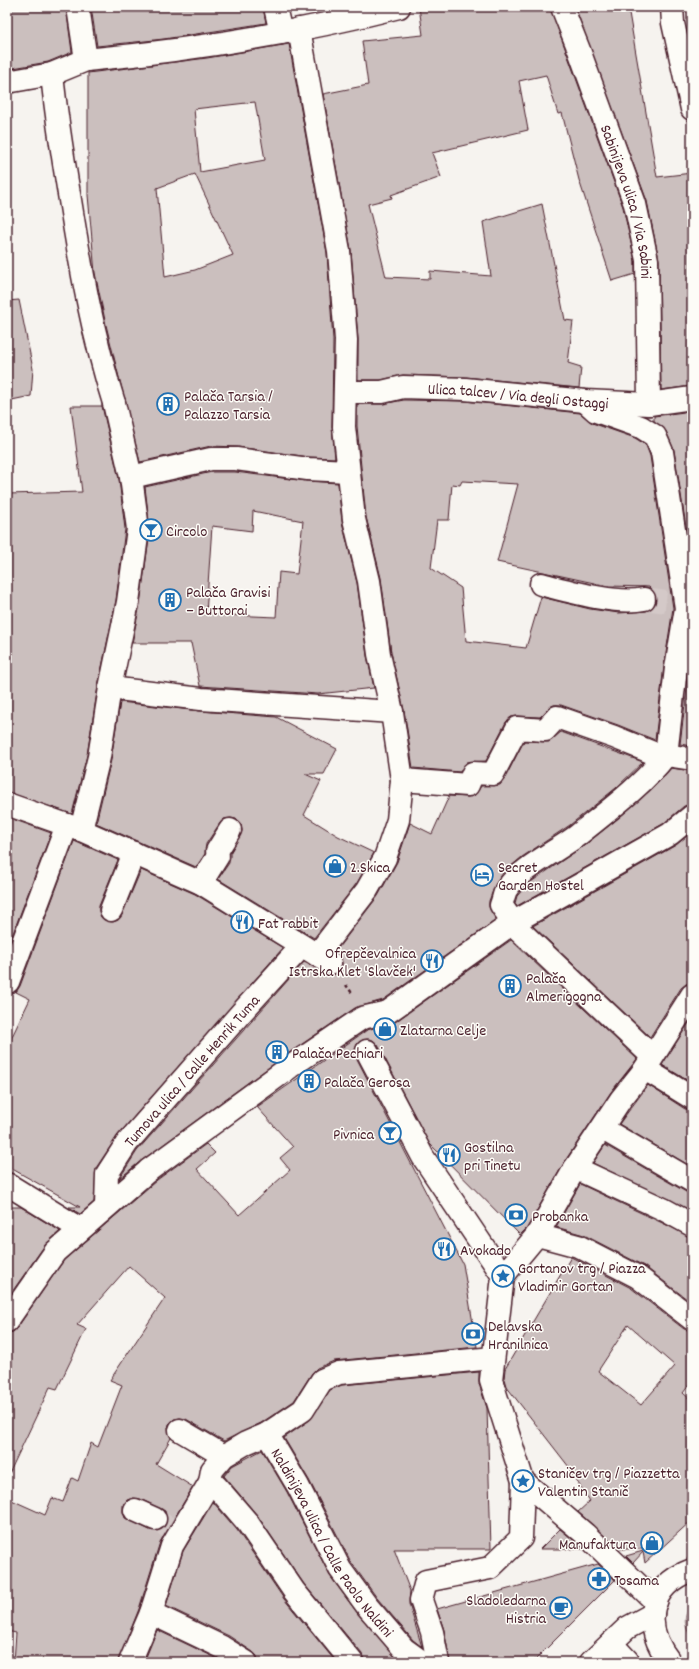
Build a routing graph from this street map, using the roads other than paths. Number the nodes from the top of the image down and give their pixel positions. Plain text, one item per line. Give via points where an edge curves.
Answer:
1 (78, 7) edge
2 (275, 7) edge
3 (400, 7) edge
4 (562, 7) edge
5 (672, 7) edge
6 (290, 31) junction
7 (86, 60) junction
8 (52, 74) junction
9 (7, 82) edge
10 (692, 109) edge
11 (345, 392) junction
12 (692, 398) edge
13 (585, 401) junction
14 (649, 404) junction
15 (348, 471) junction
16 (131, 477) junction
17 (541, 584) dead end
18 (644, 599) tunnel mouth
19 (687, 608) edge
20 (110, 688) junction
21 (392, 712) junction
22 (666, 755) junction
23 (692, 759) edge
24 (402, 780) junction
25 (7, 804) edge
26 (692, 816) edge
27 (74, 827) junction
28 (230, 830) dead end
29 (134, 853) junction
30 (201, 883) junction
31 (111, 910) dead end
32 (514, 922) junction
33 (316, 955) junction
34 (8, 982) edge
35 (692, 995) edge
36 (367, 1051) dead end
37 (649, 1062) junction
38 (692, 1098) edge
39 (603, 1129) junction
40 (575, 1168) junction
41 (692, 1182) edge
42 (7, 1184) edge
43 (106, 1206) junction
44 (692, 1225) edge
45 (80, 1229) junction
46 (537, 1234) junction
47 (503, 1276) junction
48 (692, 1320) edge
49 (7, 1321) edge
50 (486, 1359) junction
51 (180, 1430) dead end
52 (267, 1434) junction
53 (224, 1456) junction
54 (523, 1481) junction
55 (210, 1482) junction
56 (135, 1510) dead end
57 (169, 1528) junction
58 (692, 1570) edge
59 (655, 1608) junction
60 (151, 1613) junction
61 (611, 1643) junction
62 (130, 1662) edge
63 (246, 1662) edge
64 (352, 1662) edge
65 (422, 1662) edge
66 (438, 1662) edge
67 (591, 1662) edge
68 (627, 1662) edge
69 (670, 1662) edge

1 - 7 street
2 - 6 street, Tumova ulica / Calle Henrik Tuma
3 - 6 street
4 - 14 street, Sabinijeva ulica / Via Sabini via 634,204 647,260
5 - 10 street via 673,24
6 - 7 street
6 - 11 street, Tumova ulica / Calle Henrik Tuma via 339,251 346,340
7 - 8 street
8 - 9 street
8 - 16 street via 82,278
11 - 13 street, Ulica talcev / Via degli Ostaggi via 382,392 403,387 465,389
11 - 15 street, Tumova ulica / Calle Henrik Tuma via 344,427
12 - 14 street, Ulica talcev / Via degli Ostaggi
13 - 14 street, Ulica talcev / Via degli Ostaggi
13 - 19 street via 596,411 641,427 658,441 669,485
15 - 16 street via 211,458
15 - 21 street, Tumova ulica / Calle Henrik Tuma via 354,519 369,581 379,654
16 - 20 street via 138,529 128,602
17 - 18 street via 588,595 635,601
19 - 22 street via 676,668
20 - 21 street via 201,699
20 - 27 street via 99,757
21 - 24 street, Tumova ulica / Calle Henrik Tuma
22 - 23 street
22 - 24 street via 658,755 557,717 545,730 517,728 493,774 473,772 468,785
22 - 32 street via 621,800 577,836 518,876 506,890 502,905
24 - 33 street, Tumova ulica / Calle Henrik Tuma via 398,820 385,858 367,890
25 - 27 street
26 - 32 street via 670,834
27 - 29 street
27 - 34 street
28 - 30 street
29 - 30 street
29 - 31 street
30 - 33 street
32 - 37 street
32 - 43 street via 388,1012 362,1018 290,1067 149,1170
33 - 43 street, Tumova ulica / Calle Henrik Tuma via 241,1013 127,1143 107,1174
35 - 37 street
36 - 47 street via 423,1157
37 - 38 street
37 - 39 street via 621,1099
39 - 40 street
39 - 41 street
40 - 44 street
40 - 46 street
42 - 45 street
43 - 45 street
45 - 49 street via 55,1252
46 - 47 street
46 - 48 street via 578,1246 638,1277
47 - 50 street
50 - 52 street via 339,1373 322,1380 303,1410
50 - 54 street
51 - 53 street
52 - 53 street
52 - 65 street, Naldinijeva ulica / Calle Paolo Naldini via 298,1486 340,1569 404,1649
53 - 55 street via 212,1470
54 - 59 street via 580,1530
54 - 66 street via 521,1538 490,1568 426,1581 420,1600 432,1632
55 - 57 street
55 - 64 street via 247,1522 294,1591
56 - 57 street
57 - 60 street via 172,1546
58 - 59 street via 680,1574 670,1582 662,1591
59 - 61 street
59 - 69 street via 653,1632 659,1649
60 - 62 street
60 - 63 street via 222,1647
61 - 67 street
61 - 68 street

